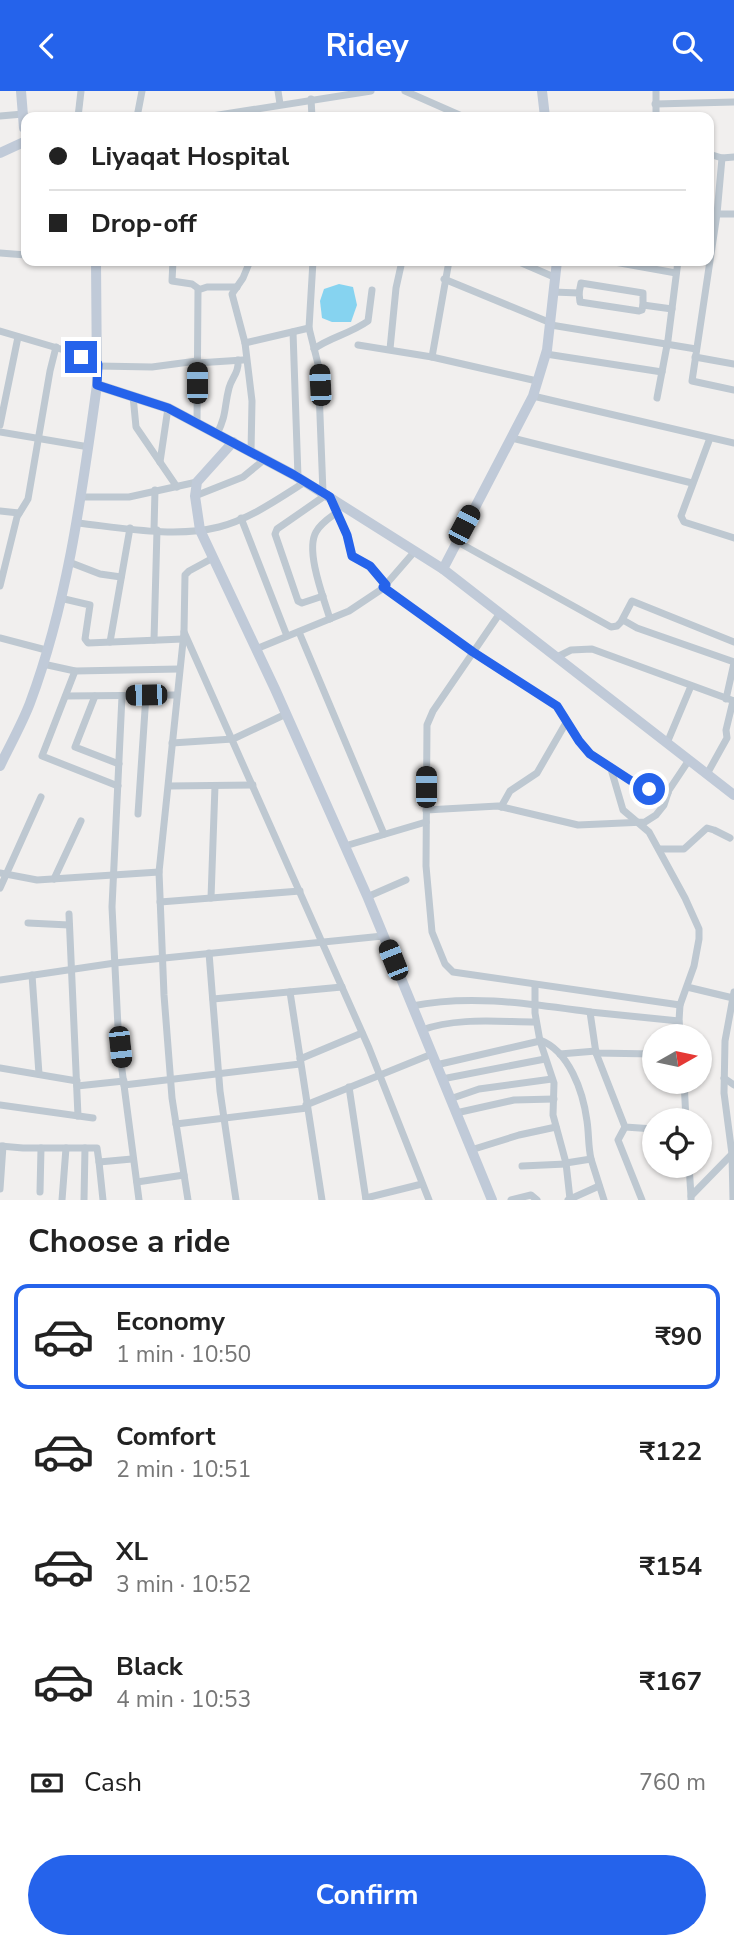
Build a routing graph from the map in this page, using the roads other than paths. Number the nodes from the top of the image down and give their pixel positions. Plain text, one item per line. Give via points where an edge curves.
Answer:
1 (21, 91) edge
2 (81, 91) edge
3 (142, 91) edge
4 (278, 91) edge
5 (371, 91) edge
6 (405, 91) edge
7 (542, 91) edge
8 (656, 91) edge
9 (311, 99) junction
10 (734, 102) edge
11 (280, 104) junction
12 (655, 104) junction
13 (443, 108) junction
14 (23, 112) edge
15 (79, 112) edge
16 (138, 112) edge
17 (250, 112) edge
18 (312, 112) edge
19 (442, 112) edge
20 (452, 112) edge
21 (544, 112) edge
22 (656, 112) edge
23 (21, 114) edge
24 (0, 116) edge
25 (21, 142) edge
26 (0, 153) edge
27 (714, 156) edge
28 (734, 157) edge
29 (722, 158) junction
30 (714, 208) edge
31 (714, 214) edge
32 (734, 214) edge
33 (0, 253) edge
34 (21, 255) edge
35 (96, 266) edge
36 (173, 266) edge
37 (248, 266) edge
38 (313, 266) edge
39 (401, 266) edge
40 (448, 266) edge
41 (529, 266) edge
42 (555, 266) edge
43 (637, 266) edge
44 (677, 266) edge
45 (707, 266) edge
46 (676, 273) junction
47 (554, 277) junction
48 (444, 279) junction
49 (237, 287) junction
50 (199, 289) junction
51 (372, 290) dead end
52 (554, 292) junction
53 (579, 293) junction
54 (643, 305) junction
55 (672, 309) junction
56 (551, 324) junction
57 (309, 328) junction
58 (0, 331) edge
59 (293, 332) junction
60 (18, 337) junction
61 (668, 342) junction
62 (245, 343) junction
63 (358, 345) dead end
64 (56, 347) junction
65 (314, 349) junction
66 (390, 349) junction
67 (696, 353) junction
68 (546, 354) junction
69 (432, 357) junction
70 (238, 360) junction
71 (247, 360) junction
72 (197, 362) junction
73 (734, 364) edge
74 (98, 365) junction
75 (662, 372) junction
76 (537, 381) junction
77 (97, 385) junction
78 (734, 390) edge
79 (133, 396) junction
80 (533, 396) junction
81 (657, 398) dead end
82 (2, 403) edge
83 (168, 408) junction
84 (197, 423) junction
85 (0, 425) edge
86 (0, 432) edge
87 (217, 434) junction
88 (39, 437) junction
89 (512, 438) junction
90 (710, 438) junction
91 (233, 442) junction
92 (734, 443) edge
93 (89, 447) junction
94 (251, 452) junction
95 (265, 459) junction
96 (160, 462) junction
97 (302, 479) junction
98 (197, 482) junction
99 (692, 483) junction
100 (177, 487) junction
101 (155, 490) junction
102 (326, 495) junction
103 (195, 496) junction
104 (83, 497) junction
105 (0, 511) edge
106 (19, 513) junction
107 (336, 513) junction
108 (241, 519) junction
109 (78, 523) junction
110 (130, 528) junction
111 (155, 530) junction
112 (200, 530) junction
113 (734, 538) edge
114 (456, 541) junction
115 (415, 551) junction
116 (213, 558) junction
117 (69, 562) junction
118 (443, 569) junction
119 (121, 577) junction
120 (0, 586) edge
121 (384, 586) junction
122 (323, 596) junction
123 (61, 598) junction
124 (500, 613) junction
125 (330, 619) junction
126 (622, 619) junction
127 (299, 632) junction
128 (183, 635) junction
129 (287, 636) junction
130 (0, 638) edge
131 (154, 640) junction
132 (110, 642) junction
133 (734, 642) edge
134 (256, 649) junction
135 (47, 650) junction
136 (473, 652) junction
137 (557, 657) junction
138 (734, 663) edge
139 (43, 664) junction
140 (178, 669) junction
141 (75, 671) junction
142 (691, 686) junction
143 (146, 695) junction
144 (176, 695) junction
145 (66, 696) junction
146 (95, 696) junction
147 (122, 696) junction
148 (731, 700) edge
149 (286, 713) junction
150 (567, 721) junction
151 (233, 739) junction
152 (172, 743) junction
153 (667, 743) junction
154 (689, 760) junction
155 (119, 764) junction
156 (0, 766) edge
157 (611, 769) junction
158 (707, 774) junction
159 (253, 785) junction
160 (118, 786) junction
161 (169, 786) junction
162 (215, 786) junction
163 (668, 793) junction
164 (734, 795) edge
165 (41, 797) dead end
166 (501, 807) junction
167 (426, 810) junction
168 (138, 814) dead end
169 (81, 821) dead end
170 (426, 822) junction
171 (638, 823) junction
172 (384, 834) junction
173 (730, 838) dead end
174 (345, 846) junction
175 (659, 849) junction
176 (159, 872) junction
177 (3, 873) edge
178 (112, 875) junction
179 (54, 879) junction
180 (406, 880) dead end
181 (0, 888) edge
182 (300, 891) junction
183 (367, 897) junction
184 (211, 898) junction
185 (160, 902) junction
186 (69, 913) dead end
187 (28, 923) dead end
188 (69, 925) junction
189 (383, 936) junction
190 (323, 943) junction
191 (209, 953) junction
192 (163, 958) junction
193 (115, 963) junction
194 (71, 970) junction
195 (32, 975) junction
196 (0, 980) edge
197 (535, 985) junction
198 (342, 987) junction
199 (687, 987) junction
200 (290, 992) junction
201 (733, 995) edge
202 (213, 999) junction
203 (535, 1004) junction
204 (680, 1005) junction
205 (412, 1006) junction
206 (590, 1012) junction
207 (679, 1021) junction
208 (536, 1022) junction
209 (679, 1024) edge
210 (731, 1028) edge
211 (422, 1030) junction
212 (362, 1033) junction
213 (540, 1040) junction
214 (596, 1052) junction
215 (432, 1054) junction
216 (560, 1054) junction
217 (642, 1054) edge
218 (545, 1059) junction
219 (300, 1061) junction
220 (436, 1065) junction
221 (0, 1068) edge
222 (38, 1074) junction
223 (219, 1074) junction
224 (379, 1075) junction
225 (724, 1078) junction
226 (171, 1079) junction
227 (442, 1079) junction
228 (552, 1079) junction
229 (77, 1083) junction
230 (124, 1083) junction
231 (734, 1085) edge
232 (349, 1087) junction
233 (450, 1099) junction
234 (554, 1099) junction
235 (0, 1105) edge
236 (307, 1107) junction
237 (456, 1114) junction
238 (79, 1116) junction
239 (224, 1117) junction
240 (93, 1118) dead end
241 (176, 1123) junction
242 (556, 1127) junction
243 (625, 1127) junction
244 (642, 1128) edge
245 (1, 1146) edge
246 (41, 1148) junction
247 (66, 1148) junction
248 (85, 1148) junction
249 (471, 1150) junction
250 (733, 1153) edge
251 (132, 1159) junction
252 (591, 1159) junction
253 (99, 1162) junction
254 (566, 1163) junction
255 (522, 1165) dead end
256 (184, 1175) junction
257 (690, 1178) edge
258 (137, 1182) junction
259 (422, 1184) junction
260 (599, 1187) junction
261 (0, 1189) edge
262 (40, 1192) dead end
263 (691, 1198) edge
264 (366, 1199) edge
265 (569, 1199) edge
266 (62, 1200) edge
267 (84, 1200) edge
268 (103, 1200) edge
269 (139, 1200) edge
270 (188, 1200) edge
271 (236, 1200) edge
272 (322, 1200) edge
273 (429, 1200) edge
274 (492, 1200) edge
275 (511, 1200) edge
276 (537, 1200) edge
277 (604, 1200) edge
278 (642, 1200) edge
279 (733, 1200) edge

1 - 14 street
2 - 15 street
3 - 16 street
4 - 11 street
5 - 9 street
6 - 13 street
7 - 21 street
8 - 12 street
9 - 11 street
9 - 18 street
10 - 12 street
11 - 17 street
12 - 22 street
13 - 19 street
13 - 20 street
23 - 24 street
25 - 26 street
27 - 29 street
28 - 29 street
29 - 30 street
31 - 32 street
33 - 34 street
35 - 74 street
36 - 50 street via 172,281
37 - 49 street
38 - 57 street
39 - 66 street
40 - 48 street
41 - 47 street
42 - 47 street
43 - 46 street
44 - 46 street
45 - 67 street
46 - 55 street
47 - 52 street
48 - 56 street
48 - 69 street
49 - 50 street
49 - 62 street via 232,297
50 - 72 street
51 - 65 street via 368,321
52 - 53 street
52 - 56 street
53 - 54 street via 580,302 640,311
53 - 54 street via 581,283 643,293
54 - 55 street
55 - 61 street
56 - 61 street
56 - 68 street
57 - 59 street
57 - 65 street
58 - 60 street
59 - 62 street
59 - 97 street
60 - 64 street
60 - 82 street
61 - 67 street
61 - 75 street
62 - 71 street
63 - 66 street
64 - 74 street
64 - 88 street
65 - 102 street
66 - 69 street
67 - 73 street
67 - 78 street via 692,383
68 - 75 street
68 - 76 street
69 - 76 street
70 - 71 street
70 - 72 street
70 - 87 street via 226,417
71 - 94 street
72 - 74 street via 152,367
72 - 84 street
74 - 77 street
75 - 81 street
76 - 80 street
77 - 79 street
77 - 93 street
79 - 83 street
79 - 96 street via 136,427
80 - 89 street
80 - 90 street
82 - 85 street
83 - 84 street
83 - 96 street
84 - 87 street
86 - 88 street
87 - 91 street
88 - 93 street
88 - 106 street via 28,499
89 - 99 street
89 - 114 street
90 - 92 street
90 - 99 street
91 - 94 street
91 - 98 street
93 - 104 street
94 - 95 street
95 - 97 street
95 - 103 street via 243,477
96 - 100 street
97 - 102 street
97 - 108 street
98 - 100 street
98 - 103 street
99 - 113 street via 681,514 684,522
100 - 101 street
101 - 104 street via 129,497
101 - 111 street
102 - 107 street
102 - 115 street
102 - 122 street via 275,534 299,603
103 - 112 street
104 - 109 street
105 - 106 street
106 - 120 street
107 - 121 street via 352,556 370,566
107 - 122 street via 313,539
108 - 112 street
108 - 129 street
109 - 110 street
109 - 117 street
110 - 111 street
110 - 119 street
111 - 112 street
111 - 131 street
112 - 116 street
114 - 118 street
114 - 126 street via 611,627
115 - 118 street
115 - 121 street
116 - 128 street via 186,573
116 - 134 street
117 - 119 street
117 - 123 street
118 - 124 street
119 - 132 street
121 - 125 street
121 - 136 street
122 - 125 street
123 - 132 street via 90,605 86,642
123 - 135 street
124 - 136 street
124 - 137 street
125 - 127 street
126 - 133 street via 633,601
126 - 138 street
127 - 129 street
127 - 172 street
128 - 131 street
128 - 140 street
128 - 151 street
129 - 134 street
130 - 135 street
131 - 132 street
134 - 149 street
135 - 139 street
136 - 150 street via 557,706
136 - 167 street via 429,718
137 - 142 street via 570,650 592,649
137 - 153 street
138 - 148 street
139 - 141 street
139 - 156 street
140 - 141 street
140 - 144 street
141 - 145 street
142 - 148 street
142 - 153 street
143 - 144 street
143 - 147 street
143 - 168 street
144 - 152 street
145 - 146 street
145 - 160 street via 42,756
146 - 147 street
146 - 155 street via 75,747
147 - 155 street
148 - 158 street via 726,740
149 - 151 street
149 - 174 street
150 - 157 street via 590,754
150 - 166 street via 537,773 510,791
151 - 152 street
151 - 159 street
152 - 161 street
153 - 154 street
154 - 158 street
154 - 163 street
155 - 160 street
157 - 163 street via 642,787
157 - 171 street via 620,804
158 - 164 street
159 - 162 street
159 - 182 street
160 - 178 street
161 - 162 street
161 - 176 street
162 - 184 street
163 - 171 street via 656,815
165 - 177 street
166 - 167 street
166 - 171 street via 578,825
167 - 170 street
169 - 179 street
170 - 172 street
170 - 197 street via 432,932 444,964 453,972
171 - 175 street
172 - 174 street
173 - 175 street via 707,828 684,849
174 - 183 street
175 - 199 street via 699,929
176 - 178 street
176 - 185 street
177 - 179 street
177 - 181 street
178 - 179 street
178 - 193 street
180 - 183 street
182 - 184 street
182 - 190 street
183 - 189 street
184 - 185 street
185 - 192 street
186 - 188 street
187 - 188 street
188 - 194 street
189 - 190 street
189 - 205 street
190 - 191 street
190 - 198 street
191 - 192 street
191 - 202 street
192 - 193 street
192 - 226 street
193 - 194 street
193 - 230 street
194 - 195 street
194 - 229 street
195 - 196 street
195 - 222 street
197 - 203 street
197 - 204 street
198 - 200 street
198 - 212 street
199 - 201 street
199 - 204 street
200 - 202 street
200 - 219 street
201 - 210 street
202 - 223 street
203 - 205 street via 454,1000
203 - 206 street
203 - 208 street
204 - 207 street
205 - 211 street
206 - 207 street
206 - 214 street
207 - 209 street
208 - 211 street via 452,1023
208 - 213 street
210 - 225 street via 725,1041
211 - 215 street
212 - 219 street
212 - 224 street
213 - 216 street
213 - 218 street
213 - 220 street
214 - 216 street
214 - 217 street
214 - 243 street
215 - 220 street
215 - 224 street
216 - 252 street via 571,1068 586,1114
218 - 227 street
218 - 228 street
219 - 223 street
219 - 236 street
220 - 227 street
221 - 222 street
222 - 229 street
223 - 226 street
223 - 239 street
224 - 232 street
224 - 259 street
225 - 231 street
225 - 250 street
226 - 230 street
226 - 241 street
227 - 233 street
228 - 233 street via 479,1089
228 - 234 street
229 - 230 street
229 - 238 street
230 - 251 street
232 - 236 street
232 - 264 street
233 - 237 street
234 - 237 street via 514,1100
234 - 242 street
235 - 238 street
236 - 239 street
236 - 272 street
237 - 249 street
238 - 240 street
239 - 241 street
239 - 271 street
241 - 256 street
242 - 249 street
242 - 254 street
243 - 244 street
243 - 278 street via 618,1140
245 - 246 street
245 - 261 street
246 - 247 street
246 - 262 street
247 - 248 street
247 - 266 street
248 - 253 street via 97,1148
248 - 267 street
249 - 274 street
250 - 263 street
250 - 279 street
251 - 253 street
251 - 258 street
252 - 254 street
252 - 260 street
253 - 268 street
254 - 255 street
254 - 265 street
256 - 258 street
256 - 270 street
257 - 263 street
258 - 269 street
259 - 264 street
259 - 273 street
260 - 265 street
260 - 277 street
275 - 276 street via 531,1195

